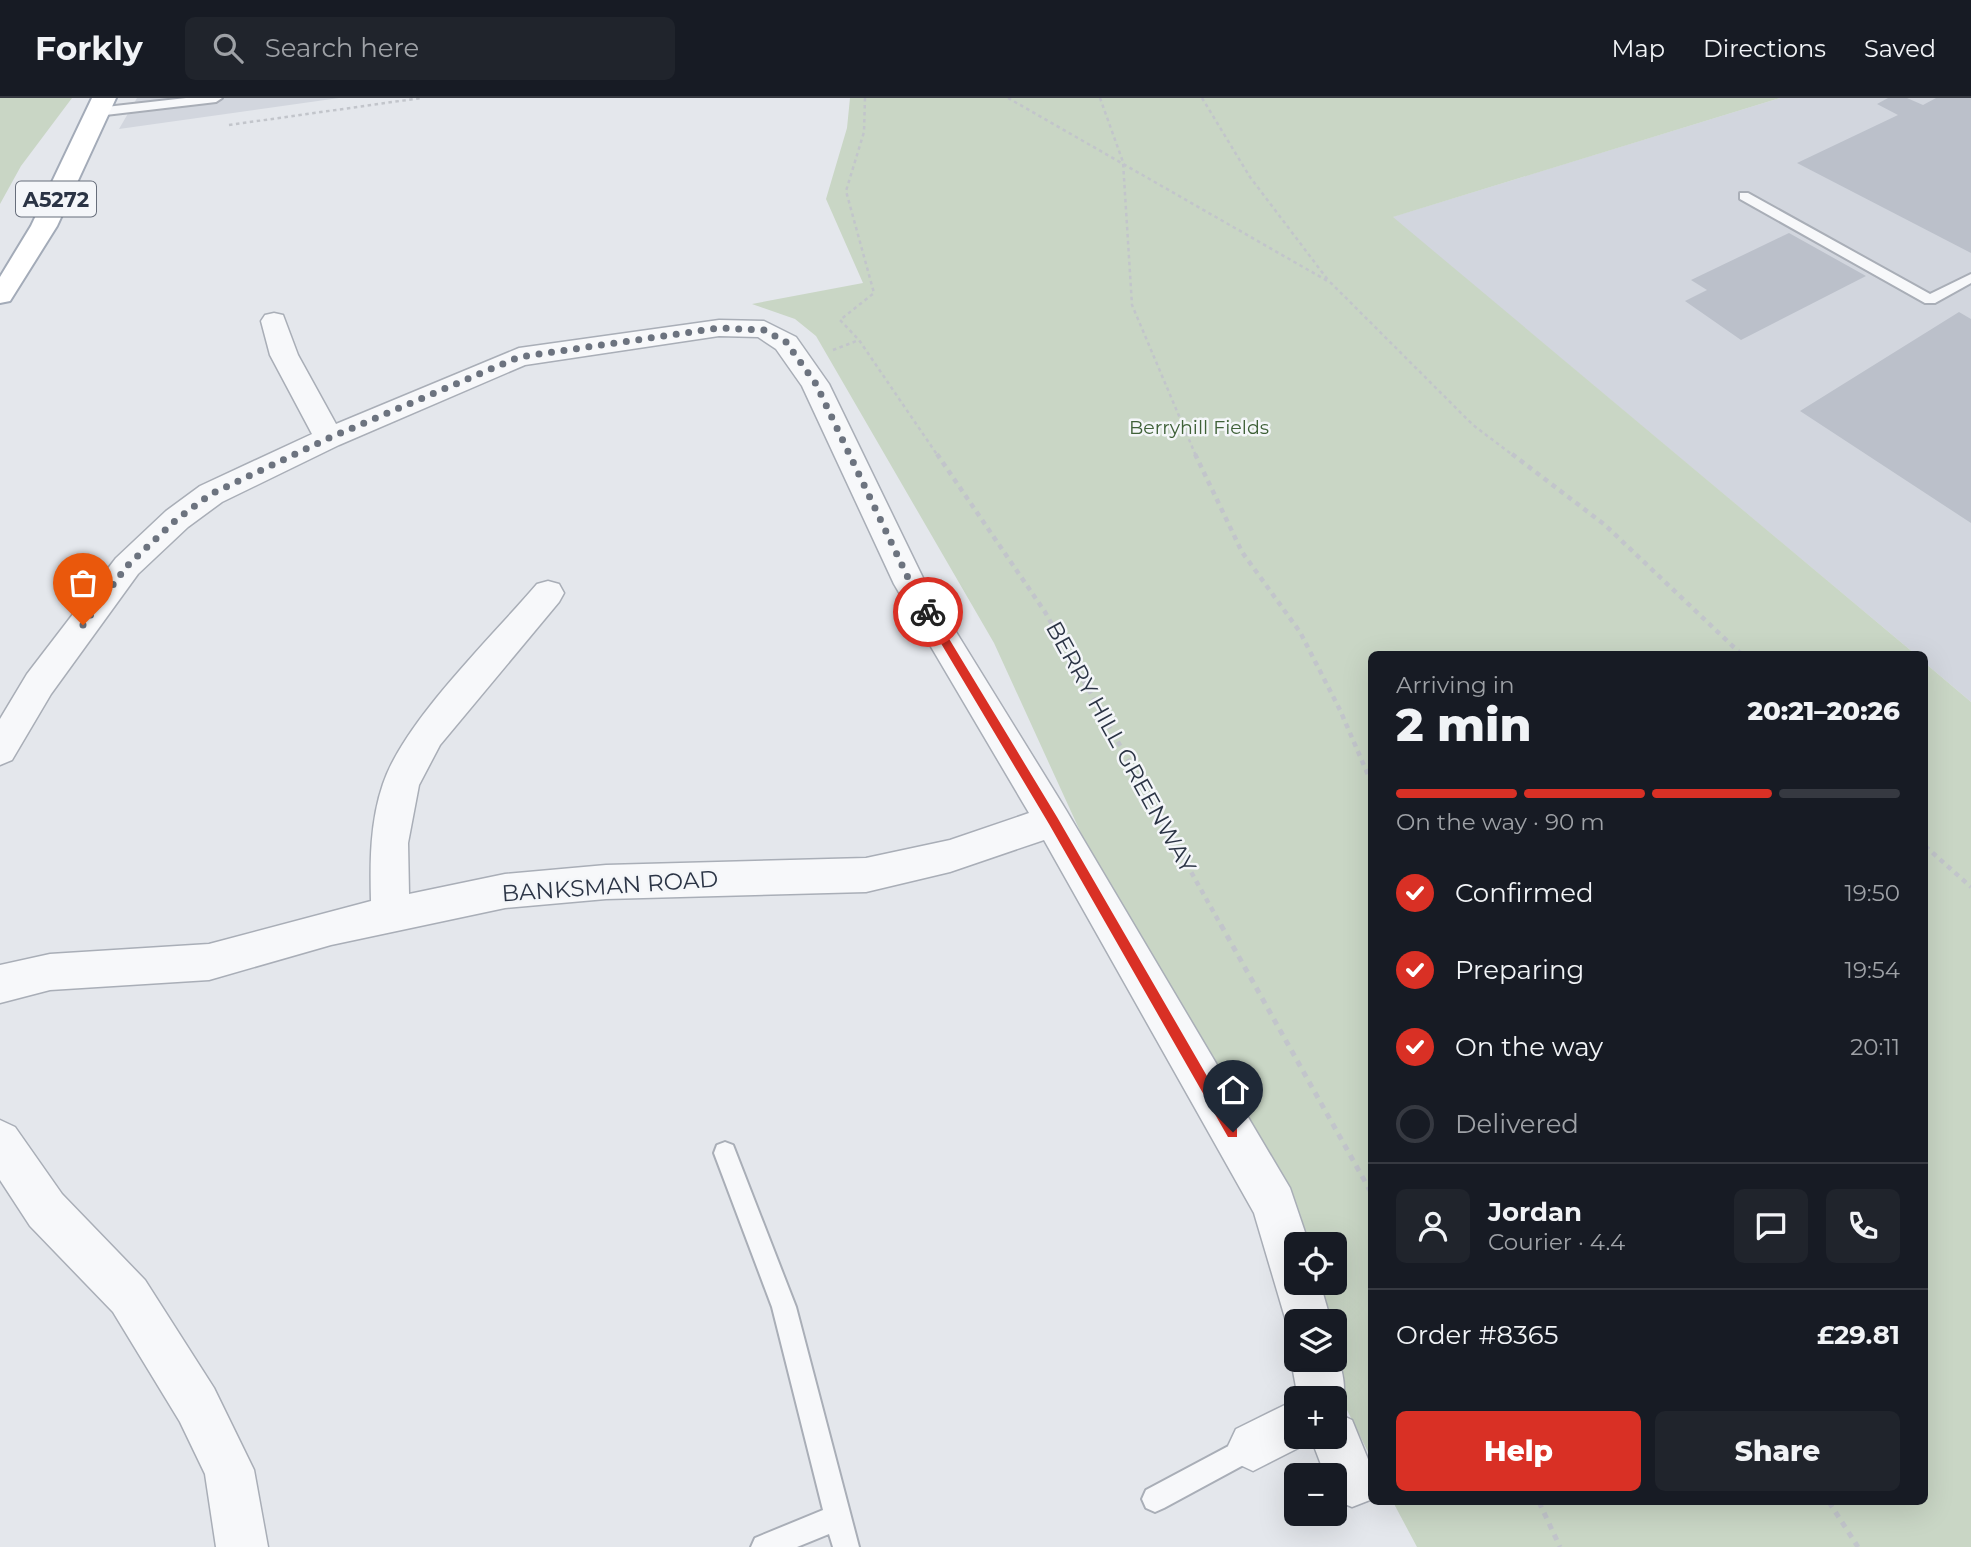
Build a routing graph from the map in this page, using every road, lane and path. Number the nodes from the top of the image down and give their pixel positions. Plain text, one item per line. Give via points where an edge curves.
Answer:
1 (216, 98) edge
2 (421, 98) edge
3 (865, 98) edge
4 (1008, 98) edge
5 (1100, 98) edge
6 (1202, 98) edge
7 (101, 105) edge
8 (229, 125) dead end
9 (1123, 162) junction
10 (1744, 196) dead end
11 (1971, 278) edge
12 (1331, 284) junction
13 (0, 295) edge
14 (274, 321) dead end
15 (329, 438) junction
16 (548, 593) dead end
17 (1738, 651) edge
18 (0, 750) edge
19 (1368, 775) edge
20 (1053, 821) junction
21 (1928, 849) edge
22 (1971, 887) edge
23 (390, 914) junction
24 (0, 984) edge
25 (0, 1142) edge
26 (725, 1153) dead end
27 (1368, 1187) edge
28 (1284, 1238) edge
29 (1284, 1430) edge
30 (1253, 1446) joint
31 (1340, 1449) edge
32 (1352, 1482) dead end
33 (1154, 1499) dead end
34 (1540, 1505) edge
35 (1831, 1505) edge
36 (838, 1517) junction
37 (242, 1547) edge
38 (764, 1547) edge
39 (846, 1547) edge
40 (1560, 1547) edge
41 (1858, 1547) edge

1 - 7 lane
2 - 8 path
3 - 27 path, BERRY HILL GREENWAY via 863,132 846,191 874,293 840,320 1045,612
4 - 9 path
5 - 9 path
6 - 12 path via 1250,177
7 - 13 main road, A5272 via 50,212
9 - 12 path
9 - 19 path via 1132,305 1179,421 1242,552 1300,632
10 - 11 lane via 1930,300
12 - 17 path via 1473,425 1605,525
14 - 15 street via 284,355
15 - 18 street via 211,494 177,519 137,557 39,684
15 - 20 street via 519,357 719,328 764,330 786,342 816,384 911,584
16 - 23 street via 428,735 401,784 389,843
20 - 23 street, BANKSMAN ROAD via 950,856 866,875 606,882 505,891
20 - 28 street via 1274,1204
21 - 22 path
23 - 24 street, BANKSMAN ROAD via 209,962 50,972
25 - 37 street via 46,1210 129,1296 197,1405 229,1471
26 - 36 lane via 784,1307
29 - 30 street
30 - 33 lane
31 - 32 street
34 - 40 path
35 - 41 path
36 - 38 lane
36 - 39 lane

